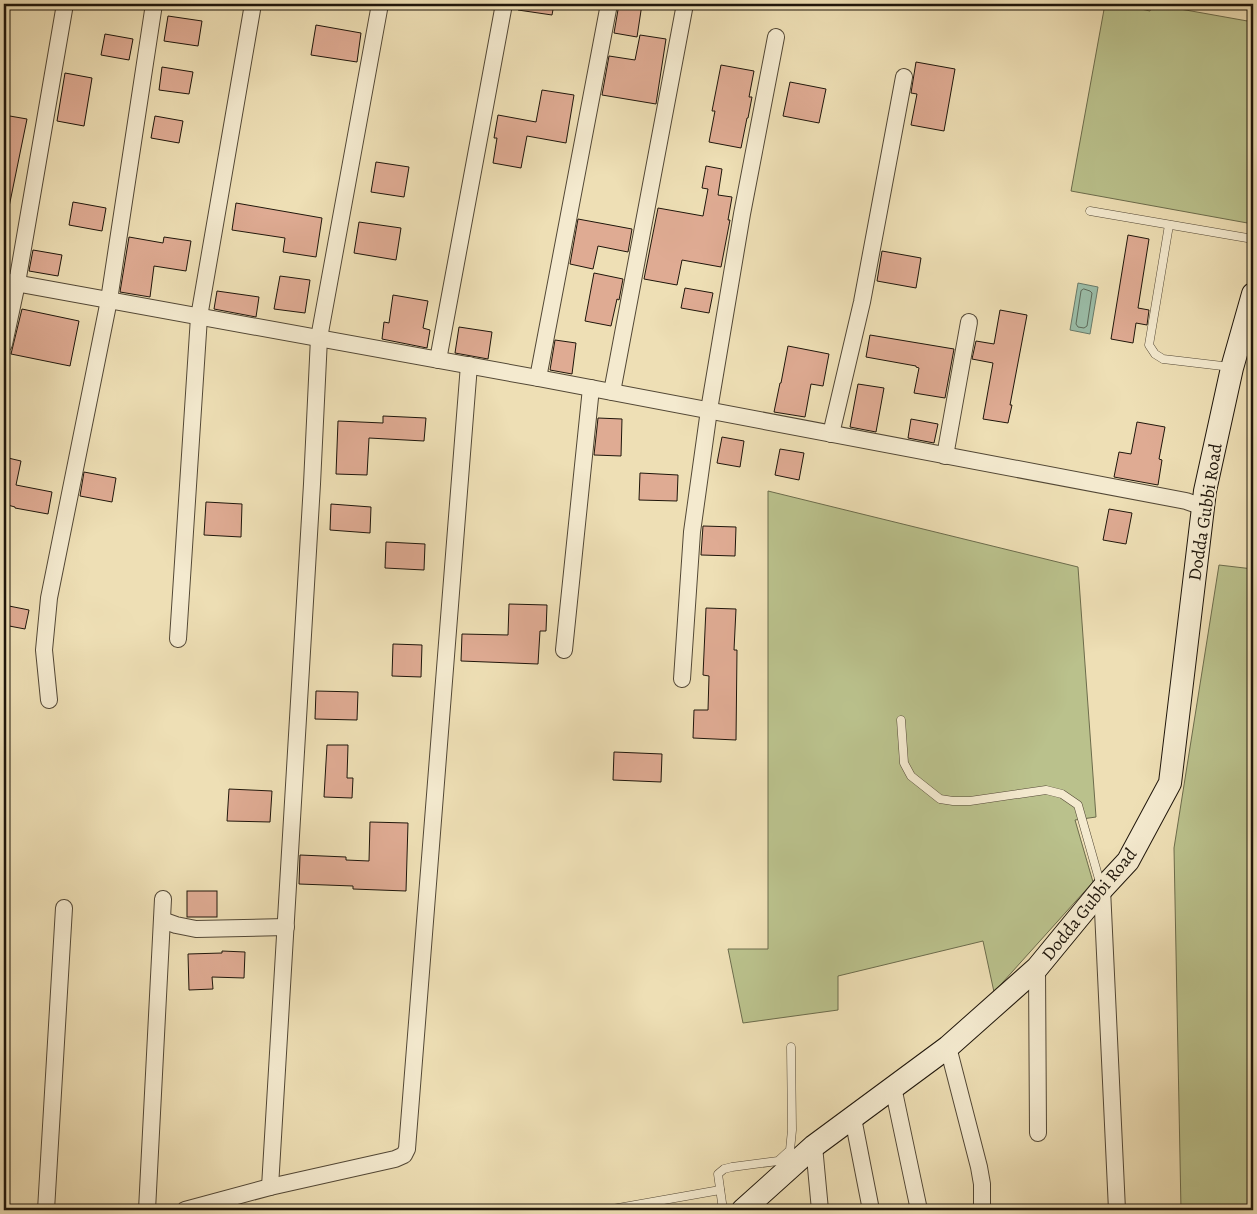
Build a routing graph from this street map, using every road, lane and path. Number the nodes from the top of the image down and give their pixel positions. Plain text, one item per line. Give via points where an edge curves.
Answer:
1 (65, 4) edge
2 (154, 4) edge
3 (253, 4) edge
4 (380, 4) edge
5 (504, 4) edge
6 (609, 4) edge
7 (685, 4) edge
8 (776, 37) dead end
9 (904, 77) dead end
10 (1090, 211) dead end
11 (1169, 225) junction
12 (1253, 239) edge
13 (10, 282) edge
14 (1253, 294) edge
15 (109, 300) junction
16 (199, 317) junction
17 (969, 322) dead end
18 (1249, 326) edge
19 (319, 338) junction
20 (4, 344) edge
21 (438, 360) junction
22 (469, 365) junction
23 (1232, 368) junction
24 (538, 378) junction
25 (591, 388) junction
26 (612, 392) junction
27 (709, 410) junction
28 (831, 434) junction
29 (945, 456) junction
30 (1203, 506) junction
31 (178, 639) dead end
32 (564, 650) dead end
33 (682, 679) dead end
34 (48, 700) dead end
35 (901, 720) dead end
36 (1102, 889) junction
37 (163, 899) dead end
38 (64, 908) dead end
39 (162, 920) junction
40 (286, 927) junction
41 (1037, 968) junction
42 (791, 1047) dead end
43 (948, 1047) junction
44 (893, 1087) junction
45 (853, 1118) junction
46 (1038, 1133) dead end
47 (814, 1146) junction
48 (270, 1187) junction
49 (720, 1190) junction
50 (753, 1206) edge
51 (46, 1210) edge
52 (147, 1210) edge
53 (185, 1210) edge
54 (607, 1210) edge
55 (724, 1210) edge
56 (820, 1210) edge
57 (870, 1210) edge
58 (919, 1210) edge
59 (982, 1210) edge
60 (1117, 1210) edge

1 - 13 street
2 - 15 street
3 - 16 street
4 - 19 street
5 - 21 street
6 - 24 street
7 - 26 street
8 - 27 street
9 - 28 street via 862,302
10 - 11 lane
11 - 12 lane
11 - 23 lane via 1149,345 1163,359
13 - 15 street
13 - 20 street
14 - 18 main road, Dodda Gubbi Road
15 - 16 street
15 - 34 street via 48,598 44,650
16 - 19 street
16 - 31 street
17 - 29 street
18 - 23 main road, Dodda Gubbi Road
19 - 21 street
19 - 40 street
21 - 22 street
22 - 24 street
22 - 48 street via 407,1149 404,1155 395,1159
23 - 30 main road, Dodda Gubbi Road
24 - 25 street
25 - 26 street
25 - 32 street
26 - 27 street
27 - 28 street
27 - 33 street via 692,532
28 - 29 street
29 - 30 street
30 - 36 main road, Dodda Gubbi Road via 1170,783 1128,861
35 - 36 lane via 904,763 911,776 940,799 970,801 1046,790 1062,794 1078,805
36 - 41 main road, Dodda Gubbi Road
36 - 60 street
37 - 39 street
38 - 51 street
39 - 40 street via 196,929
39 - 52 street
40 - 48 street
41 - 43 main road, Dodda Gubbi Road
41 - 46 street
42 - 49 lane via 790,1150 778,1161 724,1170 718,1174
43 - 44 main road, Dodda Gubbi Road
43 - 59 street via 979,1167
44 - 45 main road, Dodda Gubbi Road
44 - 58 street
45 - 47 main road, Dodda Gubbi Road
45 - 57 street
47 - 50 main road, Dodda Gubbi Road
47 - 56 street
48 - 53 street
49 - 54 lane
49 - 55 lane

